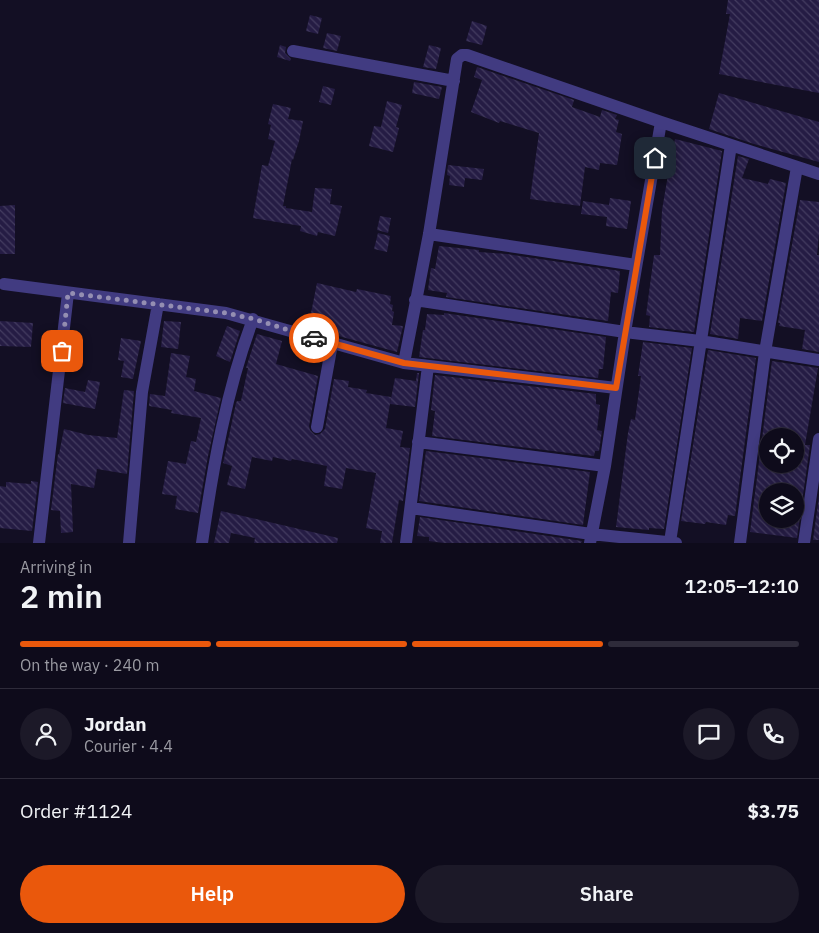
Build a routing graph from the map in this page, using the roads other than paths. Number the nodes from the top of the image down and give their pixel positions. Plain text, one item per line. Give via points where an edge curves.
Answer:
1 (293, 51) dead end
2 (454, 81) junction
3 (661, 122) junction
4 (731, 145) junction
5 (796, 167) junction
6 (819, 174) edge
7 (429, 234) junction
8 (636, 265) junction
9 (4, 284) dead end
10 (68, 293) junction
11 (415, 300) junction
12 (158, 304) junction
13 (254, 319) junction
14 (625, 332) junction
15 (700, 341) junction
16 (332, 344) junction
17 (765, 352) junction
18 (819, 360) edge
19 (404, 363) junction
20 (428, 366) junction
21 (616, 388) junction
22 (317, 427) dead end
23 (819, 439) edge
24 (418, 442) junction
25 (605, 466) junction
26 (411, 508) junction
27 (591, 538) edge
28 (39, 543) edge
29 (129, 543) edge
30 (202, 543) edge
31 (406, 543) edge
32 (673, 543) edge
33 (740, 543) edge
34 (804, 543) edge

1 - 2 street
2 - 3 street via 457,59 467,55
2 - 7 street
3 - 4 street
3 - 8 street
4 - 5 street
4 - 15 street
5 - 6 street
5 - 17 street
7 - 8 street
7 - 11 street
8 - 14 street
9 - 10 street
10 - 12 street
10 - 28 street
11 - 14 street
11 - 19 street
12 - 13 street
12 - 29 street via 142,392
13 - 16 street
13 - 30 street via 242,348 223,421
14 - 15 street
14 - 21 street
15 - 17 street
15 - 32 street
16 - 19 street
16 - 22 street
17 - 18 street
17 - 33 street
19 - 20 street
20 - 21 street
20 - 24 street
21 - 25 street
23 - 34 street
24 - 25 street
24 - 26 street
25 - 27 street
26 - 27 street
26 - 31 street
27 - 32 street

